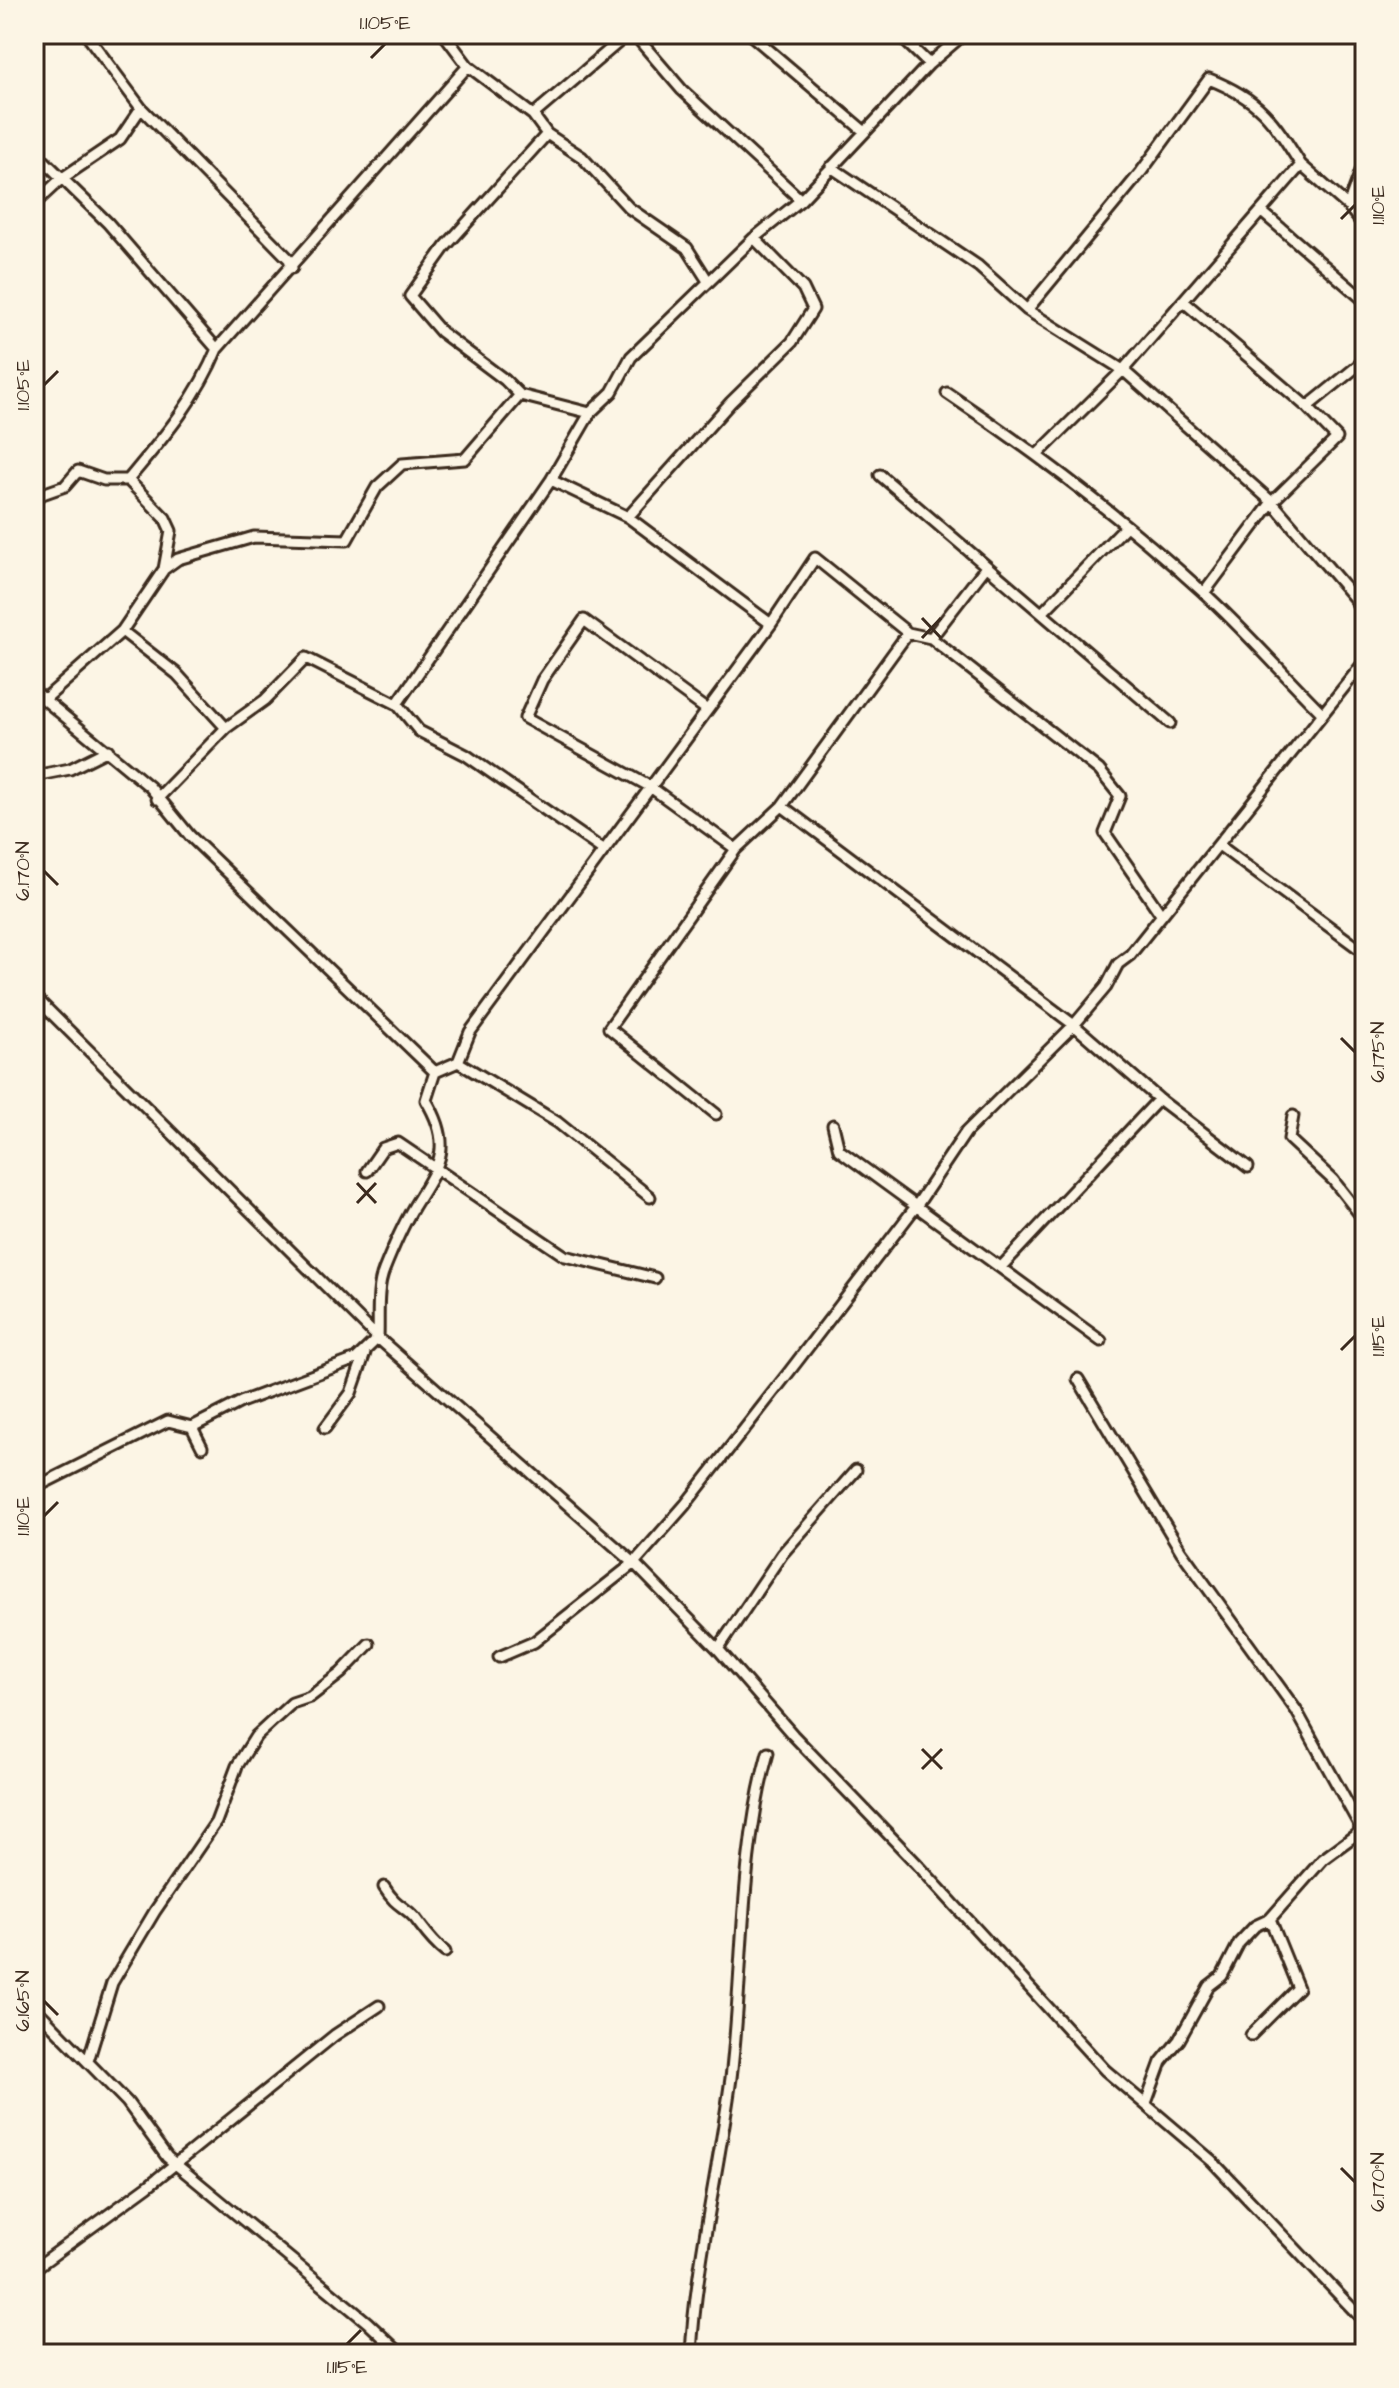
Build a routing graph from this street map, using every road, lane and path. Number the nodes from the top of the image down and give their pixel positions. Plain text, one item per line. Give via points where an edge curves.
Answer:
1 (86, 34) edge
2 (444, 34) edge
3 (631, 34) edge
4 (750, 34) edge
5 (898, 34) edge
6 (964, 34) edge
7 (929, 64) junction
8 (468, 66) junction
9 (141, 108) junction
10 (533, 115) junction
11 (865, 132) junction
12 (547, 134) junction
13 (34, 151) edge
14 (1365, 160) edge
15 (1301, 165) junction
16 (831, 167) junction
17 (61, 179) junction
18 (801, 200) junction
19 (34, 204) edge
20 (1348, 206) junction
21 (1262, 212) junction
22 (1365, 227) edge
23 (754, 238) junction
24 (292, 268) junction
25 (708, 281) junction
26 (1183, 301) junction
27 (1365, 301) edge
28 (1027, 310) junction
29 (217, 349) junction
30 (1365, 360) edge
31 (1123, 370) junction
32 (947, 393) dead end
33 (520, 395) junction
34 (1307, 407) junction
35 (590, 413) junction
36 (1038, 454) junction
37 (880, 475) dead end
38 (128, 480) junction
39 (551, 480) junction
40 (34, 497) edge
41 (1272, 502) junction
42 (628, 517) junction
43 (1126, 526) junction
44 (986, 567) junction
45 (164, 569) junction
46 (1365, 591) edge
47 (1204, 593) junction
48 (1356, 600) junction
49 (1042, 613) junction
50 (1365, 623) edge
51 (771, 624) junction
52 (122, 631) junction
53 (908, 633) junction
54 (931, 638) junction
55 (1365, 661) edge
56 (34, 691) edge
57 (46, 698) junction
58 (397, 704) junction
59 (707, 710) junction
60 (1322, 713) junction
61 (1170, 723) dead end
62 (226, 728) junction
63 (108, 750) junction
64 (34, 776) edge
65 (649, 786) junction
66 (157, 799) junction
67 (782, 806) junction
68 (1220, 846) junction
69 (736, 849) junction
70 (603, 850) junction
71 (1160, 913) junction
72 (1365, 953) edge
73 (34, 996) edge
74 (1074, 1025) junction
75 (458, 1062) junction
76 (435, 1072) junction
77 (1159, 1099) junction
78 (716, 1114) dead end
79 (1293, 1116) dead end
80 (833, 1125) dead end
81 (1248, 1167) dead end
82 (367, 1171) dead end
83 (438, 1171) junction
84 (650, 1197) dead end
85 (917, 1205) junction
86 (1365, 1221) edge
87 (1002, 1266) junction
88 (655, 1278) dead end
89 (378, 1338) junction
90 (1101, 1341) dead end
91 (366, 1349) junction
92 (1078, 1379) dead end
93 (192, 1427) junction
94 (325, 1428) dead end
95 (202, 1447) dead end
96 (856, 1470) dead end
97 (34, 1488) edge
98 (634, 1563) junction
99 (369, 1644) dead end
100 (718, 1649) junction
101 (499, 1657) dead end
102 (768, 1753) dead end
103 (1363, 1828) edge
104 (384, 1887) dead end
105 (1270, 1919) junction
106 (445, 1952) dead end
107 (379, 2006) dead end
108 (34, 2007) edge
109 (1251, 2035) dead end
110 (88, 2061) junction
111 (1146, 2103) junction
112 (175, 2164) junction
113 (34, 2269) edge
114 (1365, 2322) edge
115 (401, 2354) edge
116 (691, 2354) edge

1 - 9 street
2 - 8 street
3 - 10 street
3 - 18 street via 682,90
4 - 11 street
5 - 7 street
6 - 7 street
7 - 11 street
8 - 10 street
8 - 24 street
9 - 17 street via 120,139
9 - 24 street
10 - 12 street
11 - 16 street
12 - 25 street via 582,157 629,208 687,248
12 - 33 street via 445,247 410,296 441,332
13 - 17 street
14 - 20 street
15 - 20 street
15 - 21 street
15 - 28 street via 1274,120 1240,91 1209,79 1141,172
16 - 18 street
16 - 28 street via 978,266
17 - 19 street
17 - 29 street via 108,223
18 - 23 street
20 - 22 street
21 - 26 street
21 - 27 street
23 - 25 street
23 - 42 street via 803,288 813,309 792,342
24 - 29 street
25 - 35 street via 631,357 612,392
26 - 31 street
26 - 34 street
28 - 31 street
29 - 38 street via 177,422
30 - 34 street
31 - 36 street
31 - 41 street
32 - 36 street
33 - 35 street
33 - 45 street via 465,459 402,464 377,487 347,540 254,537 178,559
34 - 41 street via 1337,438
35 - 39 street
36 - 43 street
37 - 44 street
38 - 40 street via 104,480 78,471 65,486
38 - 45 street via 171,531
39 - 42 street
39 - 58 street
41 - 47 street
41 - 48 street
42 - 51 street
43 - 47 street
43 - 49 street
44 - 49 street
44 - 54 street
45 - 52 street
46 - 48 street
47 - 60 street
48 - 50 street
49 - 61 street
51 - 53 street via 815,558
51 - 59 street
52 - 57 street
52 - 62 street via 177,674
53 - 54 street
53 - 67 street
54 - 71 street via 1099,770 1120,796 1105,833
55 - 60 street
56 - 57 street
57 - 63 street
58 - 62 street via 306,658 265,700
58 - 70 street via 419,731 466,755
59 - 65 street
59 - 65 street via 584,620 542,680 525,718
60 - 68 street
62 - 66 street
63 - 64 street via 70,769
63 - 66 street
65 - 69 street
65 - 70 street
66 - 76 street
67 - 69 street
67 - 74 street
68 - 71 street
68 - 72 street
69 - 78 street via 609,1028
70 - 75 street via 470,1032
71 - 74 street
73 - 89 street
74 - 77 street
74 - 85 street via 966,1132
75 - 76 street
75 - 84 street via 557,1122
76 - 83 street via 426,1100 435,1115 442,1152
77 - 81 street
77 - 87 street
79 - 86 street via 1289,1139 1333,1180
80 - 85 street via 839,1150
82 - 83 street via 383,1148 398,1143
83 - 88 street via 565,1256
83 - 89 street via 382,1274
85 - 87 street
85 - 98 street via 685,1505
87 - 90 street
89 - 91 street
89 - 98 street
91 - 93 street via 356,1359 241,1402
91 - 94 street via 351,1393
92 - 103 street via 1181,1551 1296,1710
93 - 95 street
93 - 97 street via 168,1421
96 - 100 street via 782,1554
98 - 100 street
98 - 101 street via 534,1642
99 - 110 street via 341,1673 310,1697 292,1703 256,1736 237,1766 216,1822 112,1983
100 - 111 street via 1105,2070
102 - 116 street via 752,1840 731,2076
103 - 105 street via 1323,1859
104 - 106 street via 396,1907 413,1915 430,1941
105 - 109 street via 1298,1988
105 - 111 street via 1247,1935 1222,1976 1209,1986 1161,2062
107 - 112 street via 335,2035
108 - 110 street
110 - 112 street
111 - 114 street via 1212,2161
112 - 113 street
112 - 115 street

